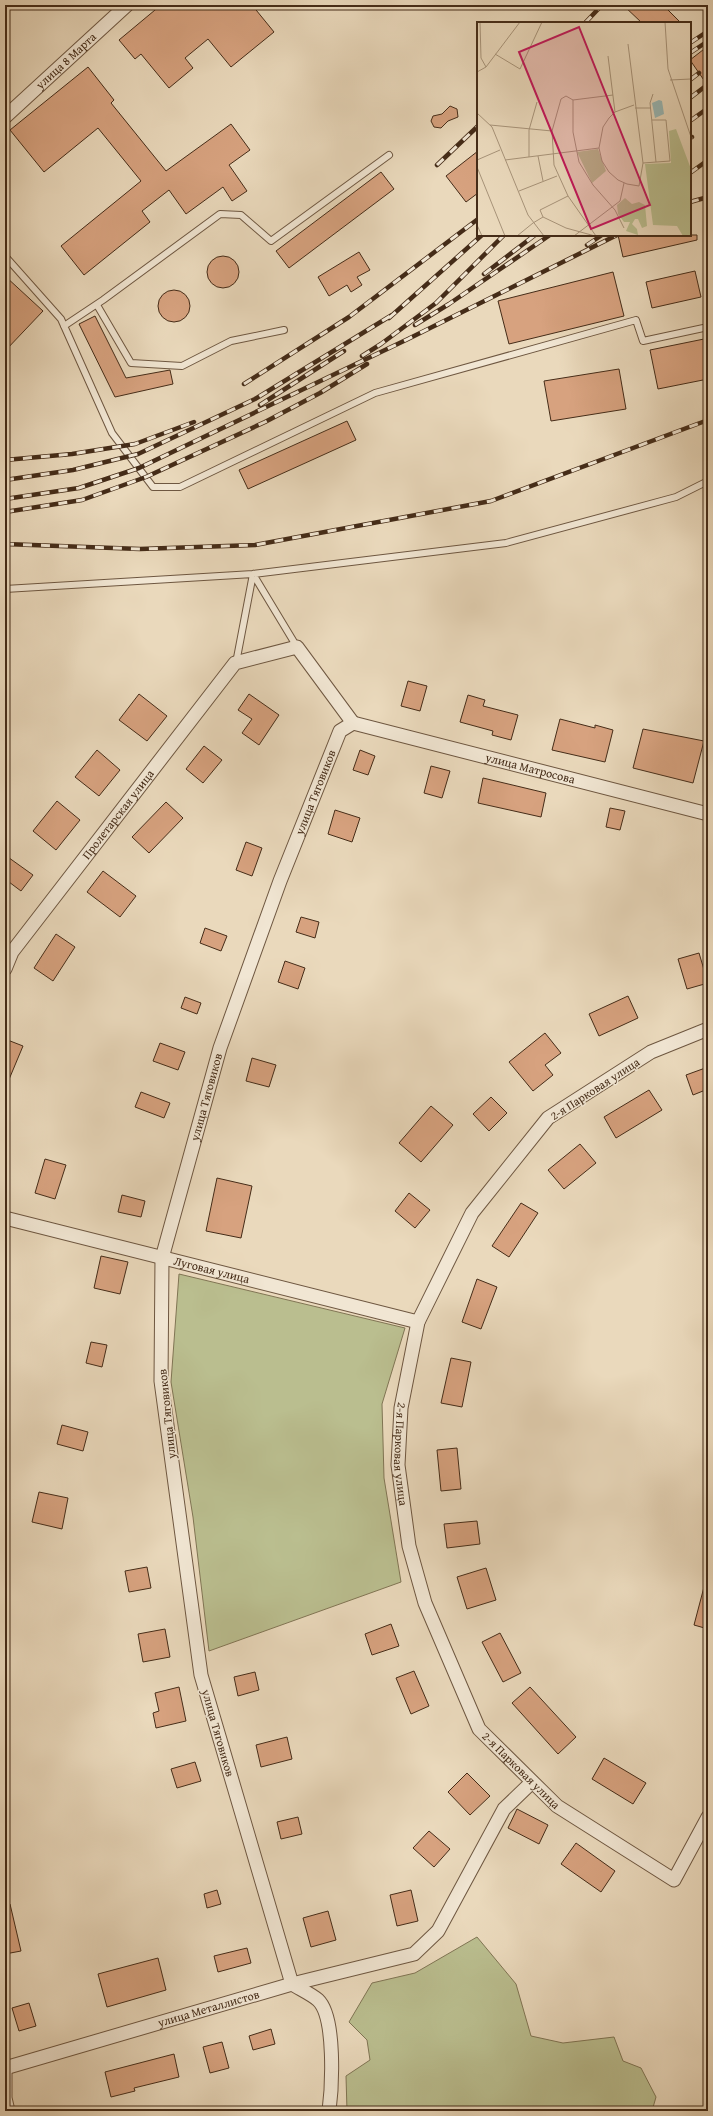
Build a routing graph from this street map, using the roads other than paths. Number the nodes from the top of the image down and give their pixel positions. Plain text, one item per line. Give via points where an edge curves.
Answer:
1 (127, 5) edge
2 (5, 117) edge
3 (389, 155) dead end
4 (5, 256) edge
5 (97, 305) junction
6 (64, 326) junction
7 (708, 327) edge
8 (284, 330) dead end
9 (708, 481) edge
10 (253, 574) junction
11 (5, 589) edge
12 (297, 647) junction
13 (235, 663) junction
14 (353, 723) junction
15 (708, 814) edge
16 (8, 950) edge
17 (5, 969) edge
18 (708, 1030) edge
19 (5, 1218) edge
20 (162, 1258) junction
21 (418, 1322) junction
22 (532, 1782) junction
23 (708, 1817) edge
24 (292, 1984) junction
25 (5, 2068) edge
26 (8, 2111) edge
27 (329, 2111) edge

1 - 2 street, улица 8 Марта
3 - 5 lane via 272,241 241,215 220,214
4 - 6 lane via 61,319
5 - 6 lane
5 - 8 lane via 131,363 182,366 231,341
6 - 7 lane via 112,433 153,487 180,487 375,393 636,320 643,341
9 - 10 lane via 676,497 506,543
10 - 11 lane
10 - 12 lane
10 - 13 lane
12 - 13 street
12 - 14 street
13 - 16 street, Пролетарская улица
14 - 15 street, улица Матросова
14 - 20 street, улица Тяговиков via 340,731 270,910 220,1048
16 - 17 street, Пролетарская улица
18 - 21 street, 2-я Парковая улица via 651,1052 548,1118 472,1213
19 - 20 street, Луговая улица
20 - 21 street, Луговая улица
20 - 24 street, улица Тяговиков via 161,1381 201,1675
21 - 22 street, 2-я Парковая улица via 401,1408 398,1465 409,1546 424,1603 479,1728
22 - 23 street, 2-я Парковая улица via 557,1806 674,1880
22 - 24 street, улица Металлистов via 504,1809 438,1931 414,1954
24 - 25 street, улица Металлистов
24 - 27 street via 319,2001 326,2017 332,2064
25 - 26 street via 5,2098

